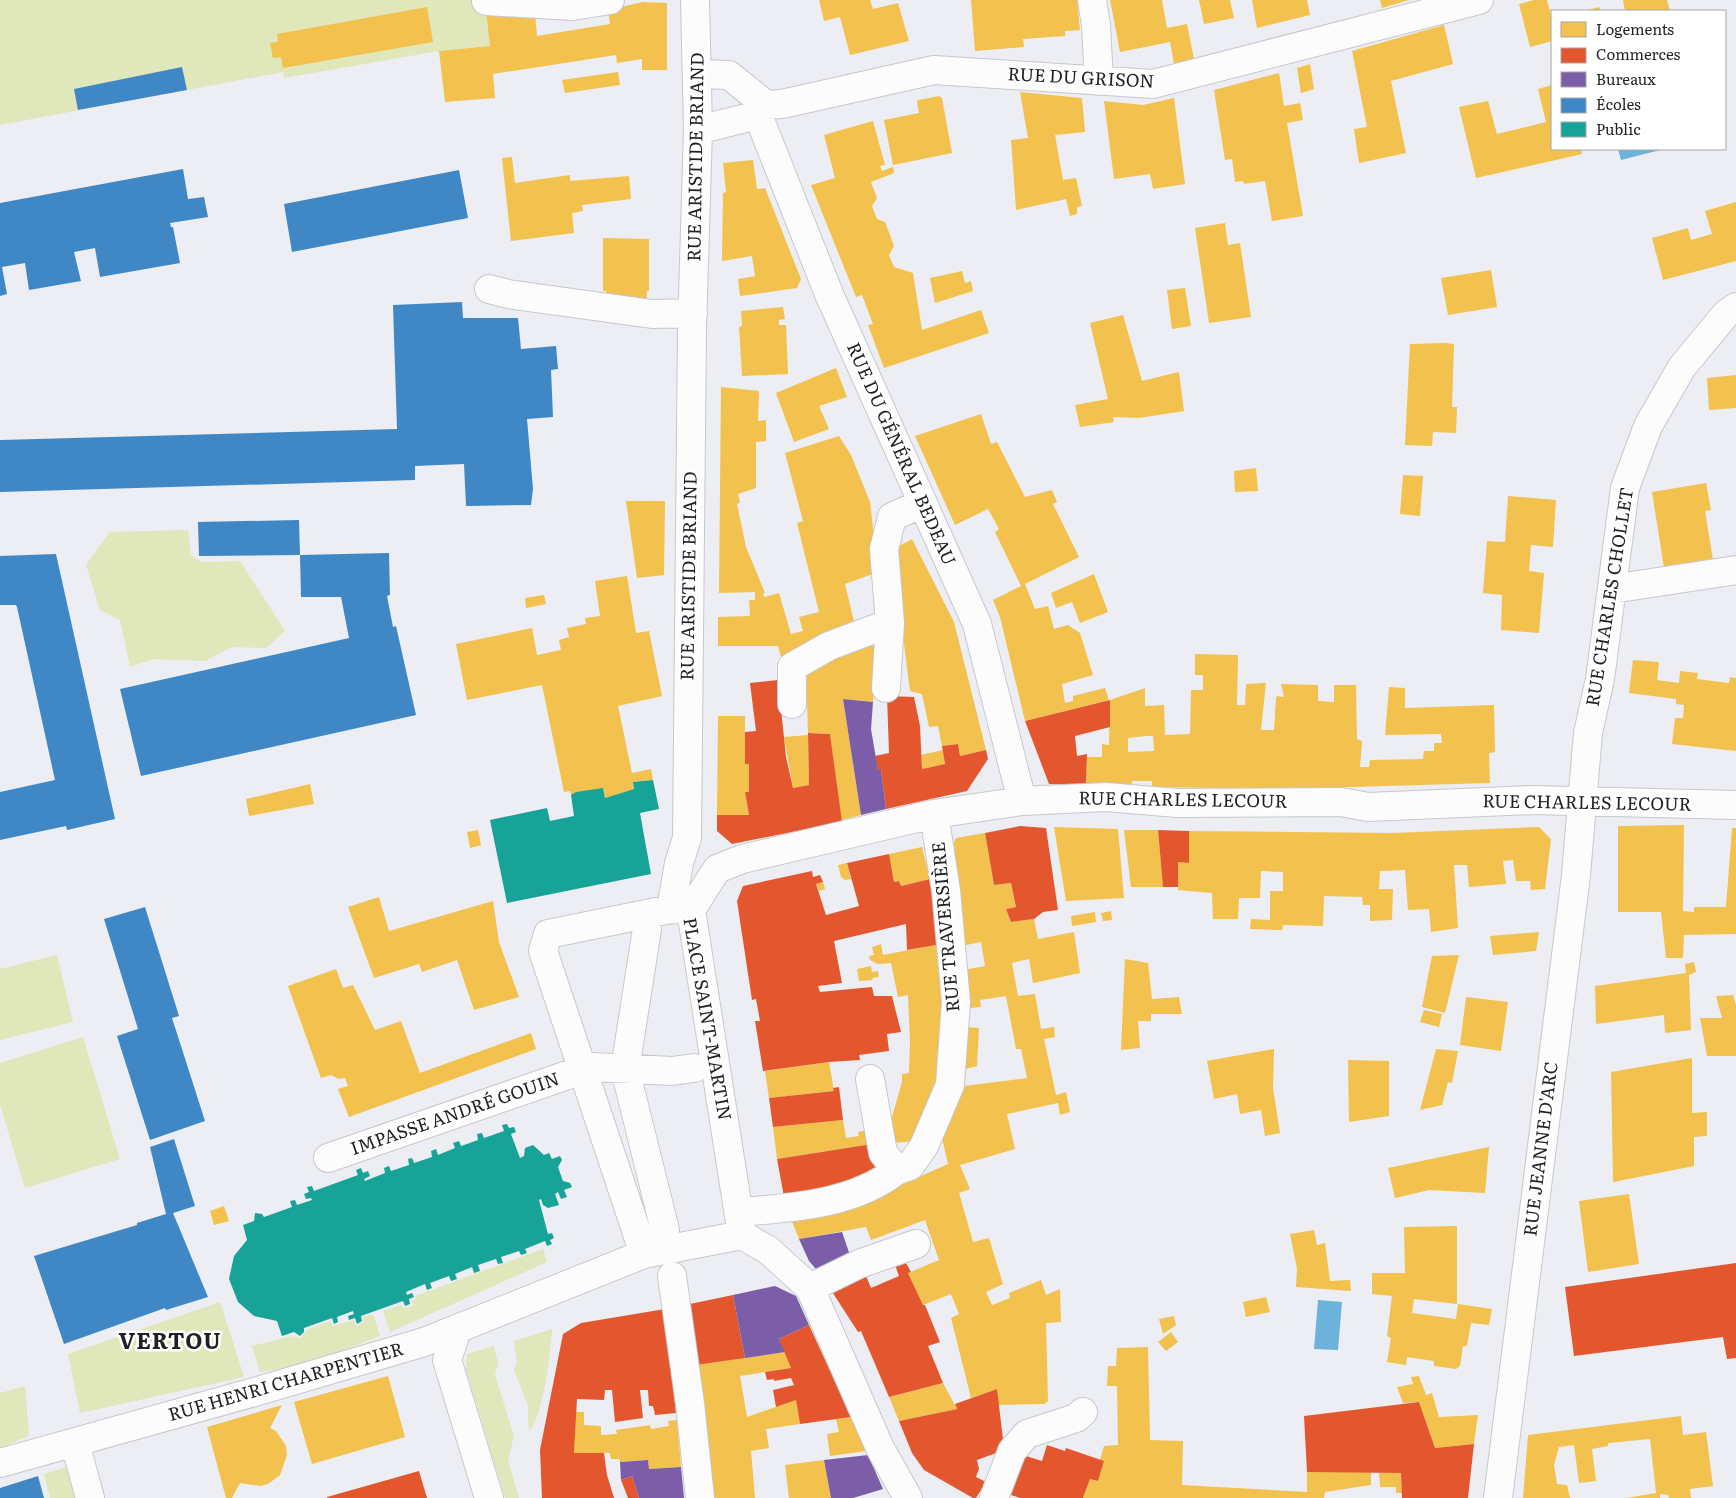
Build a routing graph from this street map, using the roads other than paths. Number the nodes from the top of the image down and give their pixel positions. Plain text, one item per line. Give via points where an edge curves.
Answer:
1 (610, 0) edge
2 (695, 0) edge
3 (1092, 0) edge
4 (1479, 0) edge
5 (486, 1) edge
6 (698, 74) junction
7 (1099, 81) junction
8 (762, 110) junction
9 (698, 130) junction
10 (489, 289) dead end
11 (1736, 307) edge
12 (693, 313) junction
13 (923, 503) junction
14 (1736, 570) edge
15 (1612, 589) junction
16 (890, 623) junction
17 (886, 688) dead end
18 (792, 704) dead end
19 (1022, 800) junction
20 (1581, 800) junction
21 (1736, 806) edge
22 (934, 814) junction
23 (687, 838) junction
24 (717, 869) junction
25 (681, 910) junction
26 (648, 929) dead end
27 (588, 1068) junction
28 (694, 1068) dead end
29 (625, 1069) junction
30 (870, 1079) dead end
31 (328, 1158) dead end
32 (897, 1170) junction
33 (656, 1219) dead end
34 (741, 1224) junction
35 (916, 1244) dead end
36 (644, 1254) junction
37 (672, 1276) dead end
38 (810, 1288) junction
39 (457, 1330) junction
40 (1083, 1412) dead end
41 (76, 1443) junction
42 (0, 1463) edge
43 (90, 1498) edge
44 (489, 1498) edge
45 (700, 1498) edge
46 (908, 1498) edge
47 (994, 1498) edge
48 (1498, 1498) edge

1 - 5 street via 573,6
2 - 6 street, RUE ARISTIDE BRIAND
3 - 7 street
4 - 7 street, RUE DU GRISON via 1153,84
6 - 8 street via 729,75
6 - 9 street, RUE ARISTIDE BRIAND
7 - 8 street, RUE DU GRISON via 934,70
8 - 9 street, RUE DU GRISON
8 - 13 street, RUE DU GÉNÉRAL BEDEAU via 829,294
9 - 12 street, RUE ARISTIDE BRIAND
10 - 12 street via 652,314
11 - 15 street, RUE CHARLES CHOLLET via 1726,314 1682,368 1648,426 1625,488
12 - 23 street, RUE ARISTIDE BRIAND
13 - 16 street via 892,517 884,549
13 - 19 street, RUE DU GÉNÉRAL BEDEAU via 977,624
14 - 15 street
15 - 20 street, RUE CHARLES CHOLLET via 1600,679 1588,733
16 - 17 street
16 - 18 street via 829,646 792,666
19 - 20 street, RUE CHARLES LECOUR via 1106,797 1176,803 1341,802 1368,807
19 - 22 street, RUE CHARLES LECOUR
20 - 21 street, RUE CHARLES LECOUR
20 - 48 street, RUE JEANNE D'ARC via 1576,875
22 - 24 street, RUE CHARLES LECOUR via 742,859
22 - 32 street, RUE TRAVERSIÈRE via 946,891 956,1002 950,1085 924,1146 910,1166
23 - 24 street via 703,861
23 - 25 street, RUE ARISTIDE BRIAND via 679,863
24 - 25 street
25 - 27 street, PLACE SAINT-MARTIN via 548,934 543,951
25 - 34 street, PLACE SAINT-MARTIN
26 - 29 street
27 - 29 street
27 - 31 street, IMPASSE ANDRÉ GOUIN
27 - 36 street, PLACE SAINT-MARTIN
28 - 29 street via 672,1071
29 - 33 street
30 - 32 street via 883,1153
32 - 34 street, RUE TRAVERSIÈRE via 883,1182 860,1192 787,1208
34 - 36 street
34 - 38 street
35 - 38 street via 860,1264
36 - 39 street, RUE HENRI CHARPENTIER
37 - 45 street
38 - 46 street via 880,1448
39 - 41 street, RUE HENRI CHARPENTIER
39 - 44 street via 447,1360
40 - 47 street via 1076,1418 1027,1434 1012,1451
41 - 42 street, RUE HENRI CHARPENTIER
41 - 43 street

